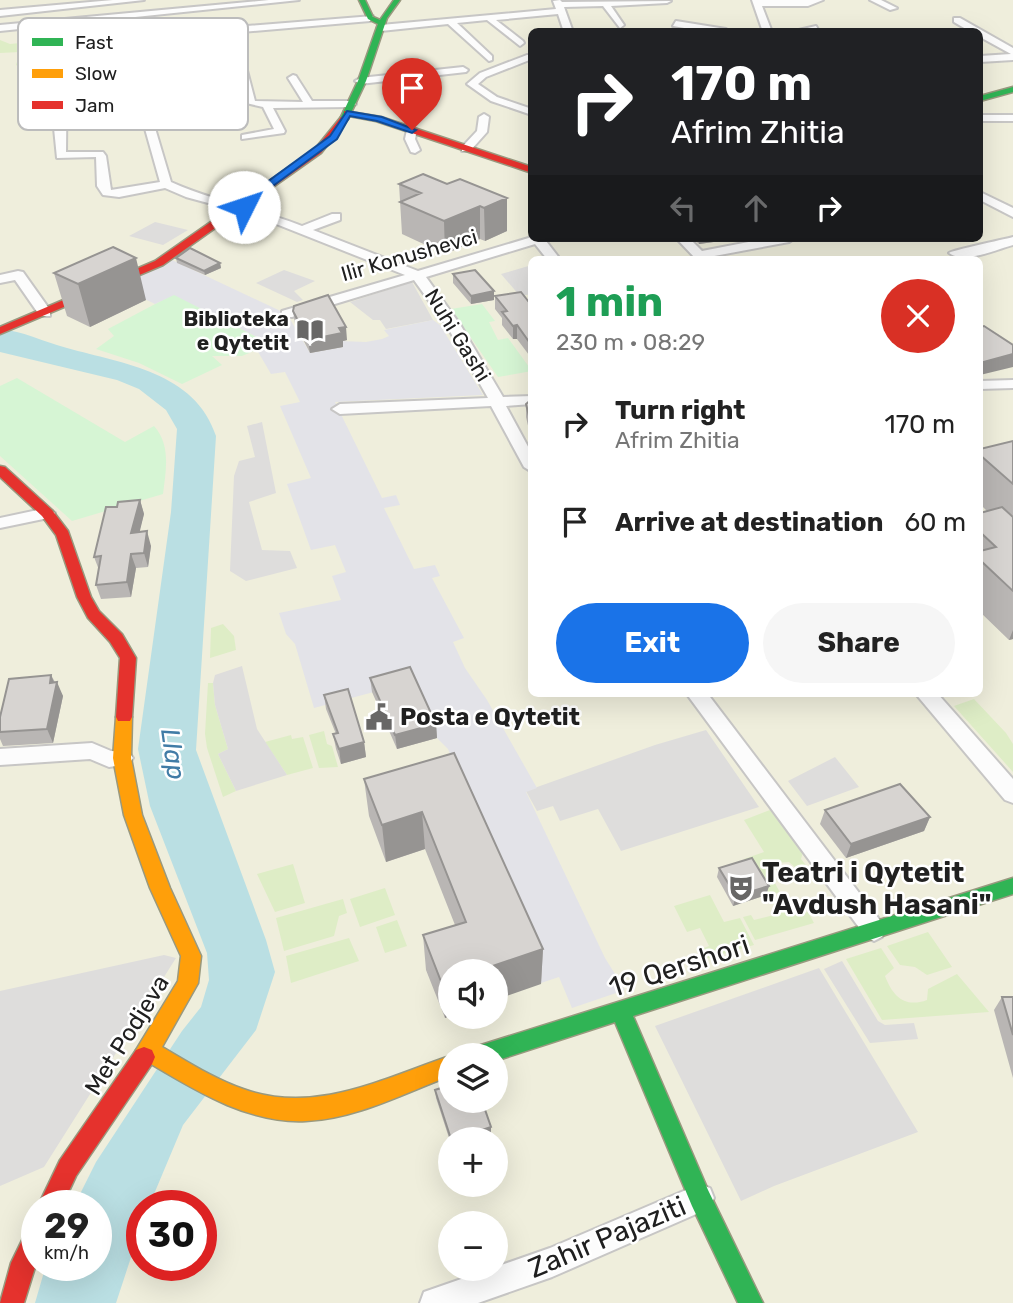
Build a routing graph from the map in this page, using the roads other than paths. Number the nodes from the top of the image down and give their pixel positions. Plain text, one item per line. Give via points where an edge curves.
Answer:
1 (141, 0) edge
2 (295, 0) edge
3 (362, 0) edge
4 (397, 0) edge
5 (874, 0) edge
6 (605, 1) edge
7 (667, 1) edge
8 (757, 2) edge
9 (627, 3) junction
10 (519, 4) dead end
11 (818, 4) edge
12 (559, 5) edge
13 (893, 8) dead end
14 (0, 13) edge
15 (526, 14) junction
16 (635, 15) dead end
17 (102, 18) edge
18 (489, 18) junction
19 (957, 20) dead end
20 (450, 21) junction
21 (378, 23) junction
22 (676, 24) dead end
23 (620, 25) dead end
24 (18, 27) edge
25 (568, 28) edge
26 (701, 28) edge
27 (767, 28) edge
28 (972, 28) edge
29 (0, 29) edge
30 (248, 31) edge
31 (983, 34) edge
32 (992, 39) junction
33 (983, 40) edge
34 (520, 43) dead end
35 (983, 51) edge
36 (1012, 53) edge
37 (489, 58) dead end
38 (528, 58) edge
39 (983, 58) edge
40 (463, 70) dead end
41 (435, 72) joint
42 (293, 78) dead end
43 (360, 81) junction
44 (1013, 89) edge
45 (248, 92) edge
46 (983, 98) edge
47 (309, 104) junction
48 (268, 105) junction
49 (349, 109) junction
50 (528, 111) edge
51 (484, 117) dead end
52 (1013, 117) edge
53 (983, 118) edge
54 (59, 130) edge
55 (150, 130) edge
56 (412, 130) junction
57 (246, 137) dead end
58 (466, 149) junction
59 (415, 150) dead end
60 (528, 169) edge
61 (166, 184) junction
62 (983, 197) edge
63 (1013, 202) edge
64 (999, 205) junction
65 (240, 206) junction
66 (1013, 213) edge
67 (336, 217) dead end
68 (304, 229) junction
69 (1013, 241) edge
70 (531, 242) edge
71 (686, 242) edge
72 (770, 242) edge
73 (955, 253) dead end
74 (700, 256) edge
75 (706, 256) edge
76 (416, 275) junction
77 (0, 279) edge
78 (45, 313) junction
79 (288, 314) dead end
80 (3, 329) edge
81 (983, 384) edge
82 (1013, 384) edge
83 (528, 400) edge
84 (497, 402) junction
85 (340, 409) dead end
86 (528, 460) edge
87 (0, 470) edge
88 (47, 513) junction
89 (0, 523) edge
90 (699, 697) edge
91 (928, 697) edge
92 (0, 757) edge
93 (122, 758) junction
94 (1013, 794) edge
95 (1013, 886) edge
96 (874, 930) junction
97 (621, 1012) junction
98 (508, 1047) edge
99 (148, 1051) junction
100 (438, 1070) edge
101 (58, 1190) edge
102 (700, 1198) junction
103 (21, 1270) edge
104 (12, 1303) edge
105 (435, 1303) edge
106 (751, 1303) edge

1 - 14 street
2 - 17 street
3 - 21 main road
4 - 21 main road
5 - 13 street
6 - 9 street
6 - 12 street
6 - 23 street
7 - 9 street
8 - 11 street
8 - 27 street
9 - 16 street
10 - 15 street
12 - 15 street
12 - 25 street
15 - 18 street
18 - 20 street
18 - 34 street
19 - 28 street
20 - 21 street
20 - 37 street
21 - 30 street
21 - 43 main road
22 - 26 street
24 - 29 street
31 - 32 street
32 - 33 street
32 - 36 street
35 - 36 street
36 - 39 street
38 - 50 street via 472,84 494,99
40 - 41 street
41 - 43 street
42 - 47 street
43 - 49 main road
44 - 46 main road
45 - 48 street via 251,103
47 - 48 street
47 - 49 street
48 - 57 street via 280,131
49 - 56 main road
49 - 65 main road via 334,137
51 - 58 street via 482,132
52 - 53 street
54 - 61 street via 61,156 102,156 107,193
55 - 61 street
56 - 58 main road
56 - 59 street
58 - 60 main road
61 - 65 street, Nuhi Gashi via 190,195
62 - 64 street
63 - 64 street
64 - 66 street
65 - 68 street, Nuhi Gashi
65 - 78 main road via 159,263
67 - 68 street
68 - 76 street, Nuhi Gashi
69 - 73 street
70 - 76 street, Ilir Konushevci
71 - 74 street
72 - 75 street
76 - 79 street, Ilir Konushevci
76 - 84 street, Nuhi Gashi via 448,317
77 - 78 street via 18,275
78 - 80 main road
81 - 82 street
83 - 84 street
84 - 85 street
84 - 86 street, Nuhi Gashi
87 - 88 main road, Met Podjeva
88 - 89 street
88 - 93 main road, Met Podjeva via 63,534 93,614 117,638 128,658
90 - 96 street
91 - 94 street
92 - 93 street via 92,751 110,759
93 - 99 main road, Met Podjeva via 133,815 191,956 188,983
95 - 96 main road, 19 Qershori
96 - 97 main road, 19 Qershori
97 - 98 main road, 19 Qershori
97 - 102 main road, Zahir Pajaziti
99 - 100 main road via 230,1096 295,1108 326,1107
99 - 101 main road, Met Podjeva
102 - 105 street, Zahir Pajaziti via 552,1262
102 - 106 main road, Zahir Pajaziti
103 - 104 main road

